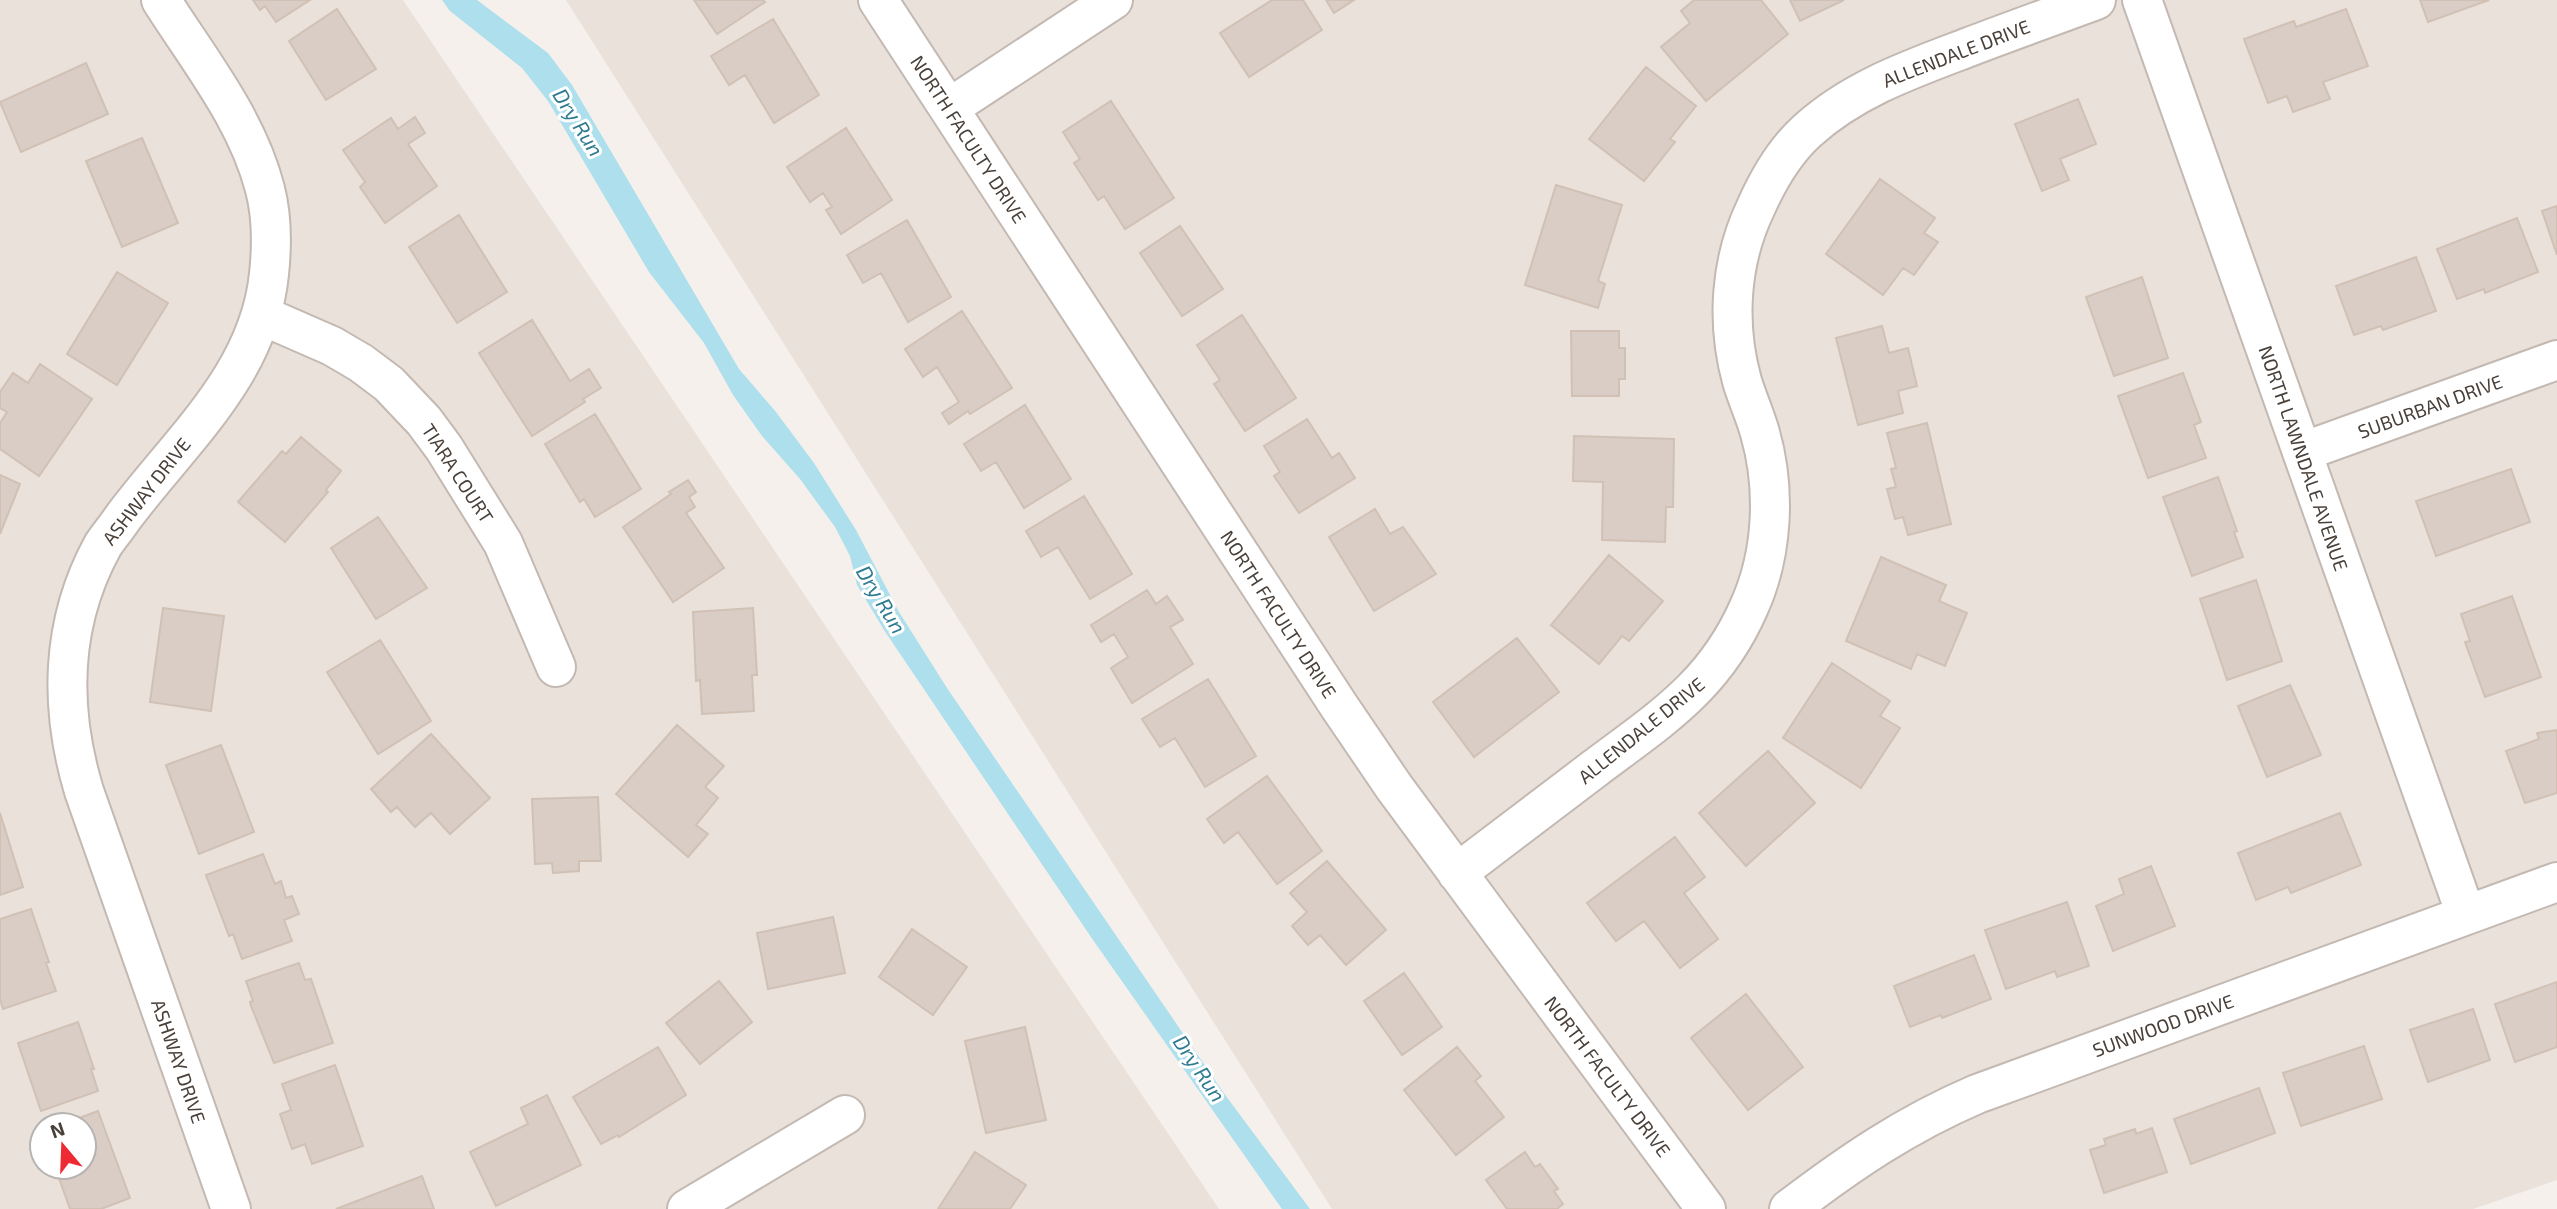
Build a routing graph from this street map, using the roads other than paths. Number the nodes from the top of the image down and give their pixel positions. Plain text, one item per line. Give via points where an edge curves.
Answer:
1 (161, 0) edge
2 (878, 0) edge
3 (1113, 0) edge
4 (2096, 0) edge
5 (2142, 0) edge
6 (949, 108) junction
7 (261, 315) junction
8 (2557, 360) edge
9 (2302, 452) junction
10 (556, 667) dead end
11 (1457, 873) junction
12 (2557, 882) edge
13 (2466, 915) junction
14 (845, 1115) dead end
15 (231, 1209) edge
16 (687, 1209) edge
17 (1706, 1209) edge
18 (1789, 1209) edge

1 - 7 street, ASHWAY DRIVE via 237,119 256,158 270,226 270,272
2 - 6 street, NORTH FACULTY DRIVE
3 - 6 street
4 - 11 street, ALLENDALE DRIVE via 1896,74 1865,90 1806,132 1773,173 1748,221 1738,255 1732,309 1734,345 1764,451 1770,503 1761,573 1750,605 1720,660 1691,694
5 - 9 street, NORTH LAWNDALE AVENUE
6 - 11 street, NORTH FACULTY DRIVE via 1339,706
7 - 10 street, TIARA COURT via 362,363 424,421 503,543
7 - 15 street, ASHWAY DRIVE via 233,379 102,548 76,614 66,685 73,756 84,791
8 - 9 street, SUBURBAN DRIVE
9 - 13 street, NORTH LAWNDALE AVENUE
11 - 17 street, NORTH FACULTY DRIVE
12 - 13 street, SUNWOOD DRIVE
13 - 18 street, SUNWOOD DRIVE via 1967,1098 1878,1144
14 - 16 street

